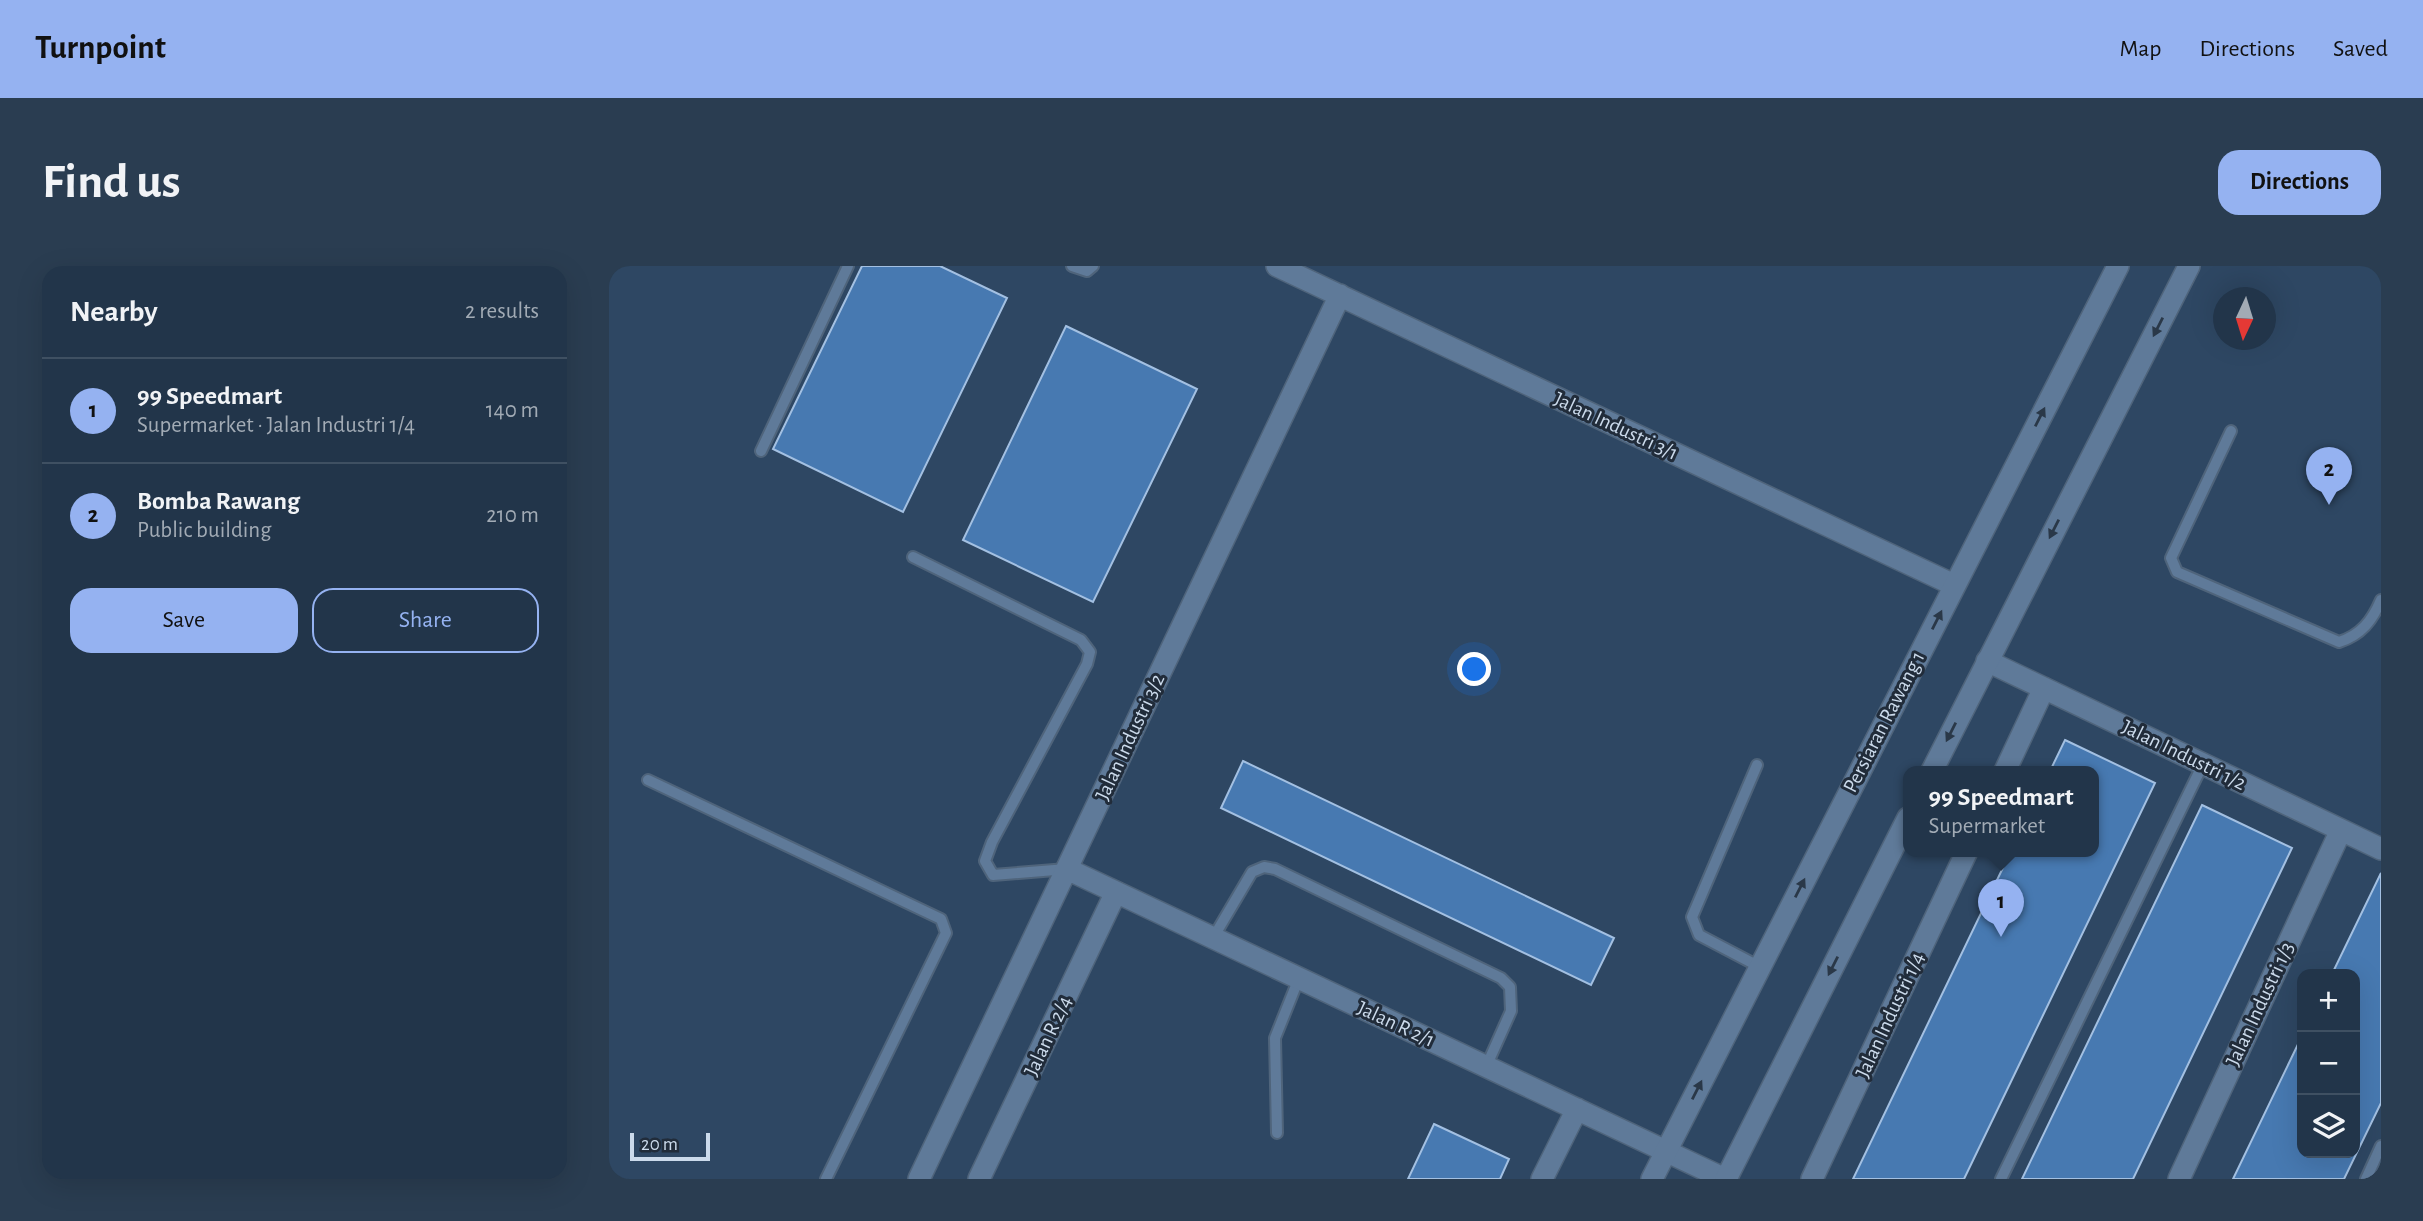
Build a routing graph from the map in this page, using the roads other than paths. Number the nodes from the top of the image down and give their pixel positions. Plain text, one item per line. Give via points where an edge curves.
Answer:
1 (848, 266) edge
2 (1072, 266) edge
3 (1093, 266) edge
4 (1277, 266) edge
5 (2189, 266) edge
6 (2117, 267) edge
7 (1340, 295) junction
8 (2231, 431) dead end
9 (761, 451) dead end
10 (913, 557) dead end
11 (1954, 585) junction
12 (2381, 600) edge
13 (1987, 661) junction
14 (2044, 688) junction
15 (2203, 764) junction
16 (1757, 765) dead end
17 (1934, 766) edge
18 (2007, 766) edge
19 (648, 780) dead end
20 (1903, 828) edge
21 (2341, 830) junction
22 (2381, 849) edge
23 (1964, 857) edge
24 (1067, 869) junction
25 (1116, 892) junction
26 (1213, 938) junction
27 (1760, 967) junction
28 (1299, 978) junction
29 (1486, 1067) junction
30 (1577, 1109) junction
31 (1277, 1133) dead end
32 (2381, 1146) edge
33 (1665, 1151) junction
34 (826, 1179) edge
35 (919, 1179) edge
36 (979, 1179) edge
37 (1542, 1179) edge
38 (1652, 1179) edge
39 (1726, 1179) edge
40 (1812, 1179) edge
41 (2001, 1179) edge
42 (2179, 1179) edge
43 (2365, 1179) edge

1 - 9 lane
2 - 3 lane via 1087,271
4 - 7 street, Jalan Industri 3/1
5 -> 13 street
11 -> 6 street, Persiaran Rawang 1
7 - 11 street, Jalan Industri 3/1
7 - 24 street, Jalan Industri 3/2
8 - 12 lane via 2171,558 2177,572 2339,642 2354,637 2374,617
10 - 24 lane via 1081,640 1090,652 985,861 993,875
27 -> 11 street, Persiaran Rawang 1
13 - 14 street, Jalan Industri 1/2
13 -> 17 street
14 - 15 street, Jalan Industri 1/2
14 - 18 street
15 - 21 street, Jalan Industri 1/2
15 - 41 lane
16 - 27 lane via 1692,917 1699,935
19 - 34 lane via 941,919 946,933
20 -> 39 street
21 - 22 street, Jalan Industri 1/2
21 - 42 street, Jalan Industri 1/3
23 - 40 street, Jalan Industri 1/4
24 - 25 street, Jalan R 2/1
24 - 35 street, Jalan Industri 3/2
25 - 26 street, Jalan R 2/1
25 - 36 street, Jalan R 2/4
26 - 28 street, Jalan R 2/1
26 - 29 lane via 1252,872 1264,867 1287,875 1501,978 1510,987 1511,1011
33 -> 27 street, Persiaran Rawang 1
28 - 29 street, Jalan R 2/1
28 - 31 lane via 1275,1038
29 - 30 street, Jalan R 2/1
30 - 33 street, Jalan R 2/1
30 - 37 street
32 - 43 lane
33 - 38 street, Persiaran Rawang 1
33 - 39 street, Jalan R 2/1

